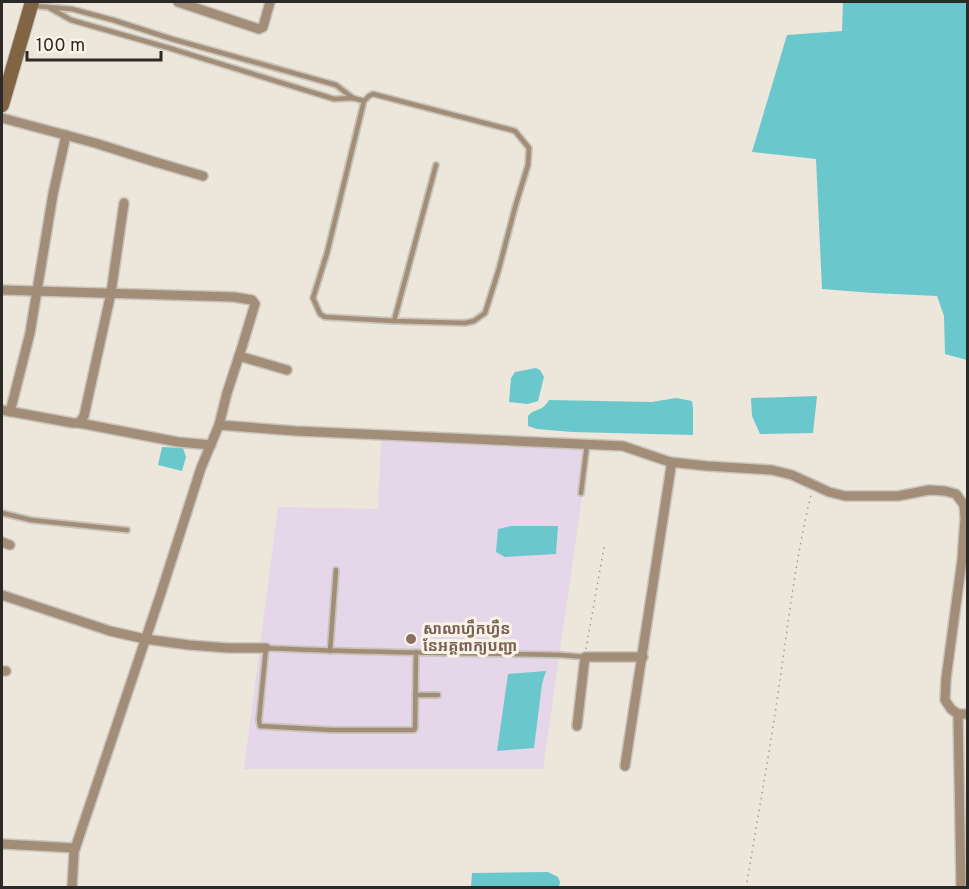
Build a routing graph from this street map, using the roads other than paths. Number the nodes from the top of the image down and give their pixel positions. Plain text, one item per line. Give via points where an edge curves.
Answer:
1 (182, 2) edge
2 (270, 2) edge
3 (31, 3) edge
4 (48, 7) junction
5 (352, 98) junction
6 (364, 101) junction
7 (2, 105) edge
8 (2, 118) edge
9 (66, 135) junction
10 (436, 165) dead end
11 (203, 176) dead end
12 (124, 203) dead end
13 (2, 290) edge
14 (38, 291) junction
15 (111, 293) junction
16 (394, 321) junction
17 (239, 356) junction
18 (287, 370) dead end
19 (6, 411) edge
20 (79, 423) junction
21 (219, 425) junction
22 (587, 444) junction
23 (211, 445) junction
24 (670, 462) junction
25 (581, 492) dead end
26 (2, 513) edge
27 (127, 530) dead end
28 (336, 570) dead end
29 (2, 595) edge
30 (146, 639) junction
31 (266, 648) junction
32 (330, 651) junction
33 (416, 652) junction
34 (585, 657) junction
35 (643, 657) junction
36 (416, 695) junction
37 (438, 695) dead end
38 (963, 714) edge
39 (577, 726) dead end
40 (625, 766) dead end
41 (2, 844) edge
42 (75, 848) junction
43 (72, 888) edge
44 (961, 888) edge

1 - 2 street via 259,29
3 - 4 lane
3 - 7 street
4 - 5 lane via 71,20 334,99
4 - 5 lane via 72,9 336,86
5 - 6 lane
6 - 16 lane via 313,298 325,317
6 - 16 lane via 373,94 515,131 529,148 528,165 485,313 465,323
8 - 9 street
9 - 11 street
9 - 14 street
10 - 16 lane
12 - 15 street
13 - 14 street
14 - 15 street
14 - 19 street via 30,333
15 - 17 street via 252,300 255,304
15 - 20 street via 84,416
17 - 18 street
17 - 21 street
19 - 20 street
20 - 23 street
21 - 22 street
21 - 23 street
22 - 24 street via 622,446
22 - 25 lane
23 - 30 street
24 - 35 street
24 - 38 street via 772,470 829,492 855,496 898,496 929,490 956,494 963,504 965,518 945,700 951,709
26 - 27 lane via 31,520
28 - 32 lane
29 - 30 street
30 - 31 street via 198,646
30 - 42 street
31 - 32 lane
31 - 36 lane via 259,720 263,727 411,731 415,728
32 - 33 lane
33 - 34 lane
33 - 36 lane
34 - 35 street
34 - 39 street
35 - 40 street
36 - 37 lane
38 - 44 street
41 - 42 street
42 - 43 street

